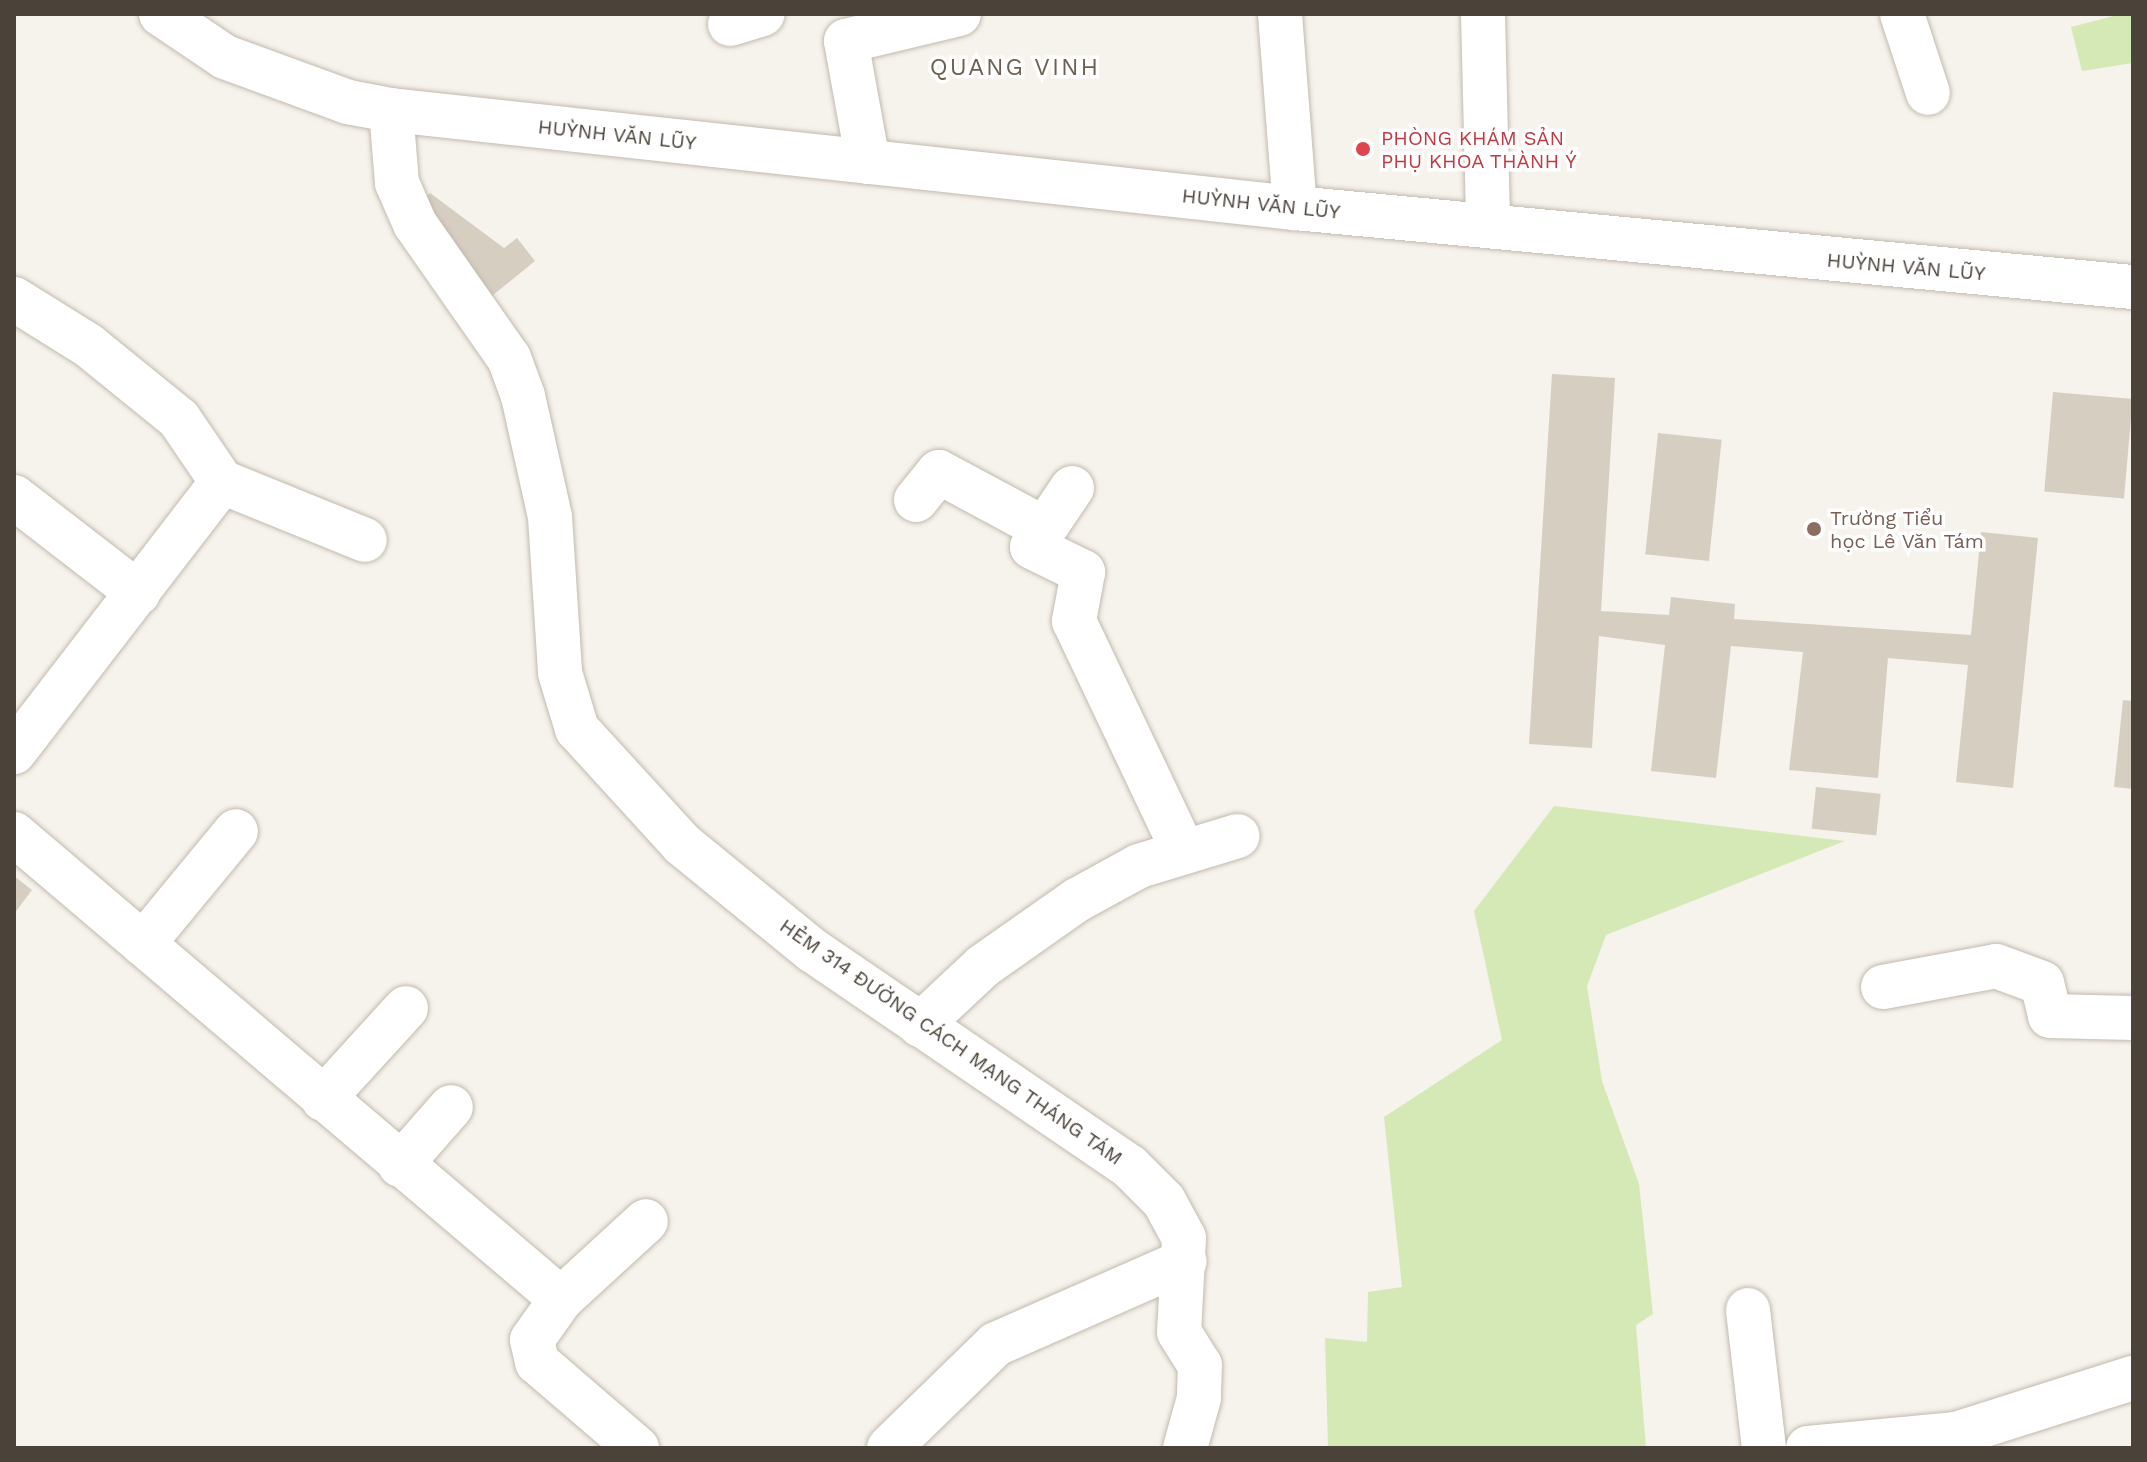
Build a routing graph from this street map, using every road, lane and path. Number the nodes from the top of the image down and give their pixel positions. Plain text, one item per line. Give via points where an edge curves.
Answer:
1 (161, 14) edge
2 (959, 14) edge
3 (1280, 14) edge
4 (1483, 14) edge
5 (1902, 14) edge
6 (842, 28) edge
7 (1928, 93) dead end
8 (391, 110) junction
9 (868, 162) junction
10 (1295, 208) junction
11 (1488, 226) junction
12 (2133, 287) edge
13 (14, 299) edge
14 (222, 482) junction
15 (1072, 488) dead end
16 (14, 497) edge
17 (916, 500) dead end
18 (1043, 528) junction
19 (365, 540) dead end
20 (138, 593) junction
21 (14, 752) edge
22 (236, 831) dead end
23 (14, 834) edge
24 (1238, 836) dead end
25 (1183, 851) junction
26 (143, 944) junction
27 (1883, 987) dead end
28 (406, 1008) dead end
29 (2133, 1018) edge
30 (920, 1025) junction
31 (323, 1099) junction
32 (451, 1107) dead end
33 (400, 1165) junction
34 (646, 1221) dead end
35 (1185, 1261) junction
36 (561, 1299) junction
37 (1748, 1310) dead end
38 (2133, 1378) edge
39 (637, 1448) edge
40 (889, 1448) edge
41 (1185, 1448) edge
42 (1764, 1448) edge
43 (1808, 1448) edge

1 - 8 street, HUỲNH VĂN LŨY via 250,68 348,102
2 - 6 street
3 - 10 street
4 - 11 street
5 - 7 street
6 - 9 street
8 - 9 street, HUỲNH VĂN LŨY
8 - 30 street, HẺM 314 ĐƯỜNG CÁCH MẠNG THÁNG TÁM via 397,183 415,224 509,358 523,396 550,517 560,673 577,729 682,844 812,950
9 - 10 street, HUỲNH VĂN LŨY
10 - 11 street, HUỲNH VĂN LŨY
11 - 12 street, HUỲNH VĂN LŨY
13 - 14 street via 88,345 179,419
14 - 19 street
14 - 20 street
15 - 18 street
16 - 20 street
17 - 18 street via 939,472
18 - 25 street via 1032,547 1083,572 1074,621
20 - 21 street
22 - 26 street
23 - 26 street
24 - 25 street
25 - 30 street via 1139,866 1077,900 983,966
26 - 31 street
27 - 29 street via 1996,966 2042,983 2050,1016
28 - 31 street
30 - 35 street, HẺM 314 ĐƯỜNG CÁCH MẠNG THÁNG TÁM via 1148,1182 1177,1219
31 - 33 street
32 - 33 street
33 - 36 street
34 - 36 street
35 - 40 street via 996,1344
35 - 41 street, HẺM 314 ĐƯỜNG CÁCH MẠNG THÁNG TÁM via 1178,1325 1201,1374
36 - 39 street via 532,1340 537,1362
37 - 42 street
38 - 43 street via 1956,1434

